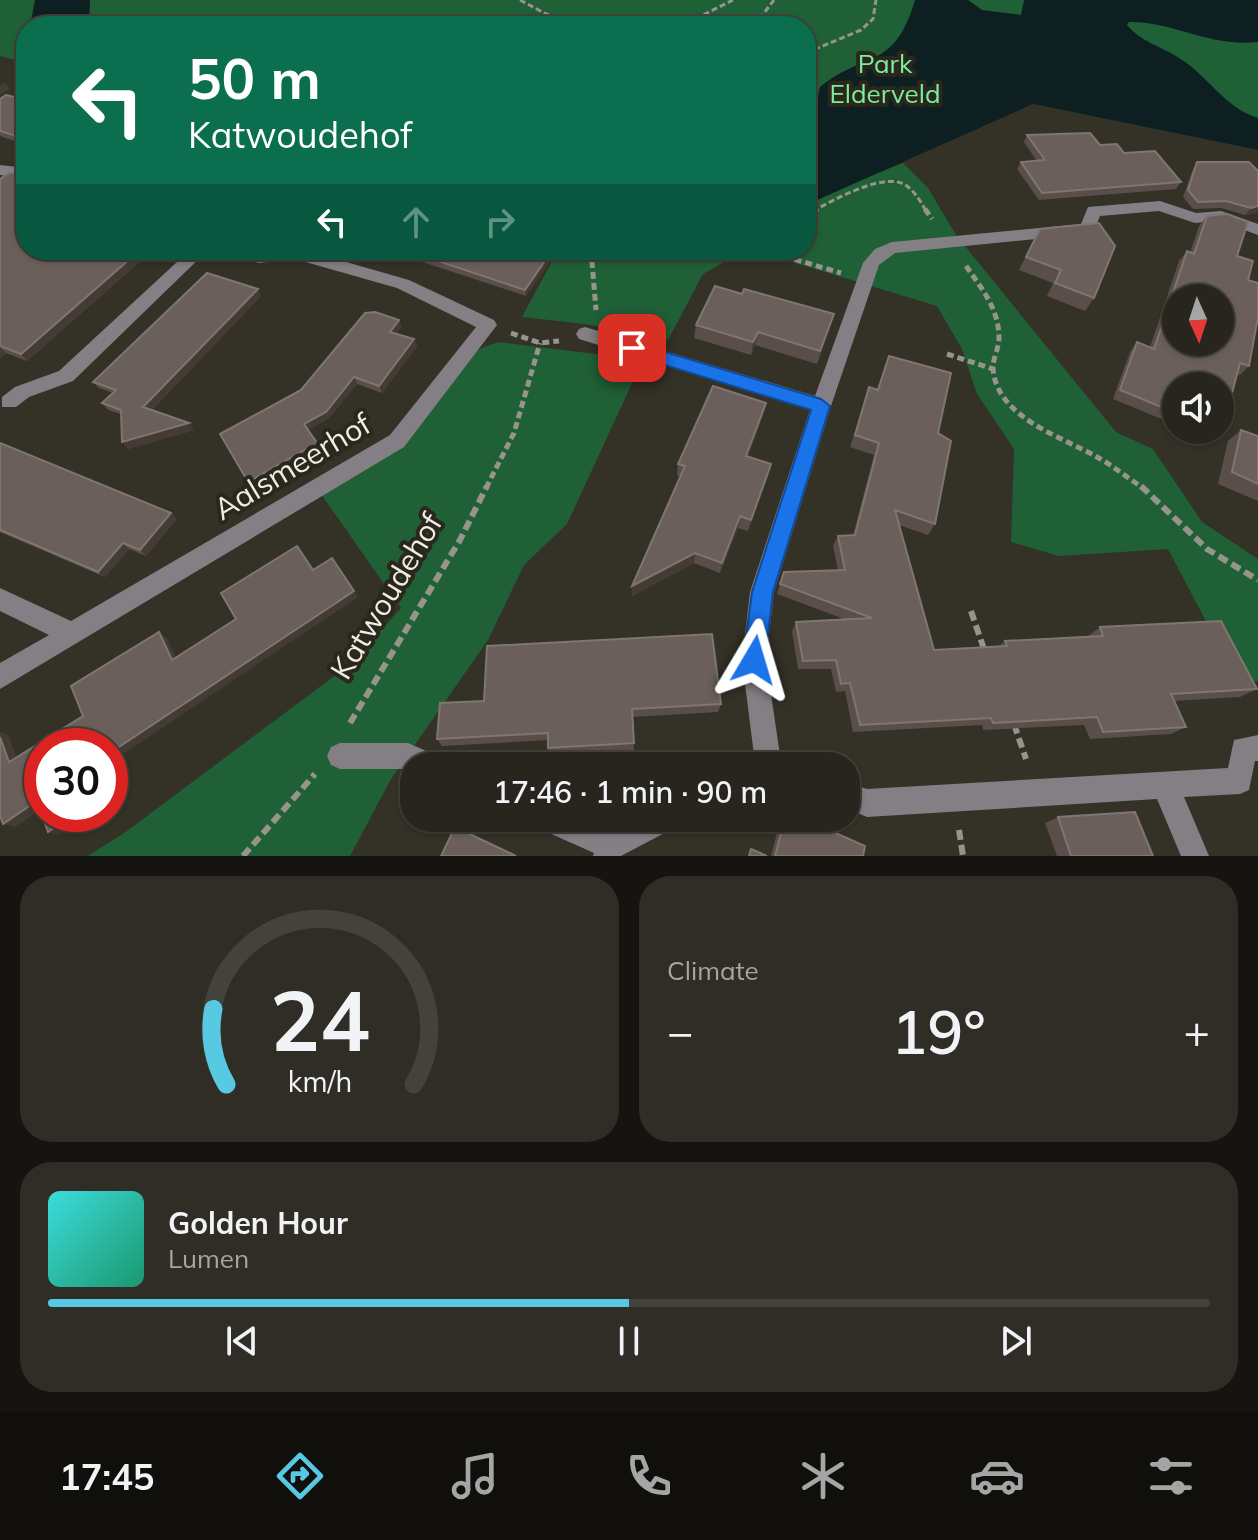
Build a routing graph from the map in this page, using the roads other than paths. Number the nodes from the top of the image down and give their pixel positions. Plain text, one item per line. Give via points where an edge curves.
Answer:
1 (1258, 230) edge
2 (189, 260) edge
3 (319, 260) edge
4 (585, 334) dead end
5 (9, 402) dead end
6 (821, 406) junction
7 (0, 599) edge
8 (72, 634) junction
9 (0, 677) edge
10 (1258, 748) edge
11 (767, 752) edge
12 (400, 757) edge
13 (331, 761) road end
14 (1165, 785) junction
15 (860, 800) edge
16 (574, 832) edge
17 (641, 832) edge
18 (609, 851) edge
19 (1195, 856) edge

1 - 6 street via 1221,216 1195,218 1160,206 1094,211 1087,229 892,248 871,263
2 - 5 street via 66,376
3 - 8 street, Aalsmeerhof via 403,284 488,325 397,441
4 - 6 street
6 - 11 street via 762,592 754,660
7 - 8 street
8 - 9 street, Aalsmeerhof
10 - 14 street via 1243,749 1240,781
12 - 13 street
14 - 15 street
14 - 19 street
16 - 18 street
17 - 18 street

